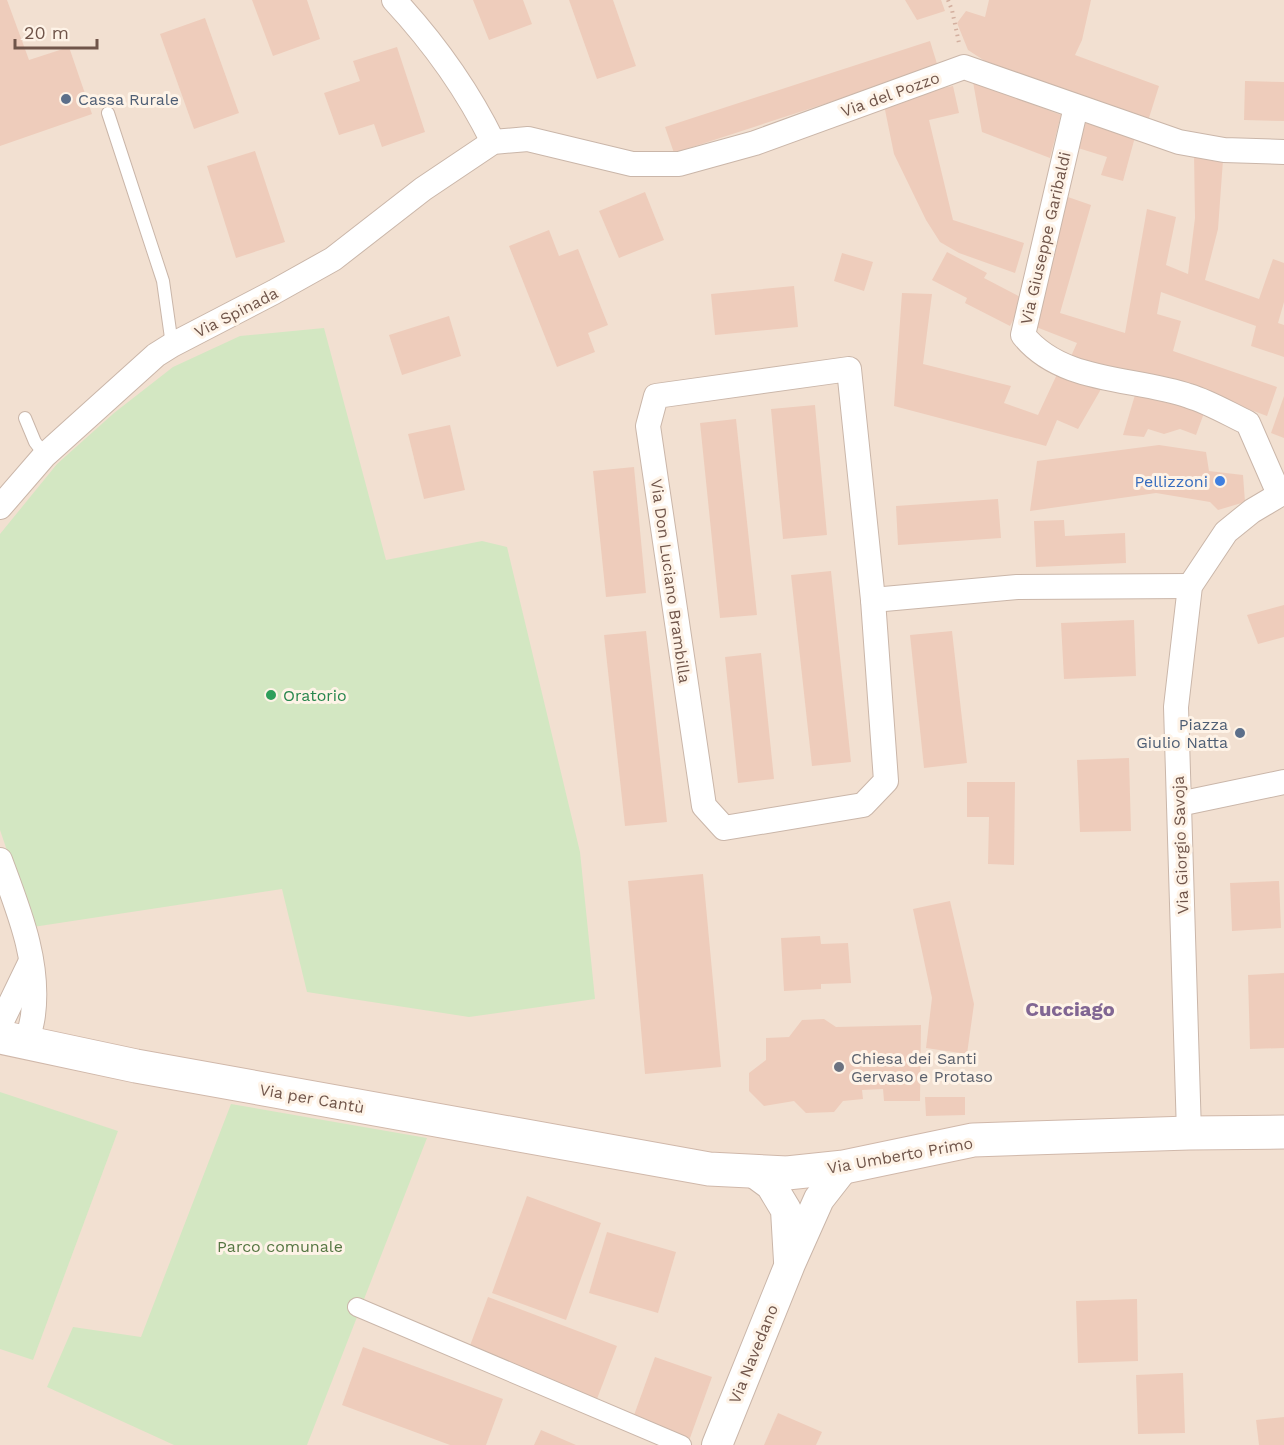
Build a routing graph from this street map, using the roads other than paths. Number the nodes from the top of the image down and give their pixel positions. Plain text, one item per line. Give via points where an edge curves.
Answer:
1 (394, 0) edge
2 (1076, 107) junction
3 (108, 113) dead end
4 (493, 142) junction
5 (1284, 152) edge
6 (172, 345) junction
7 (25, 418) dead end
8 (45, 455) junction
9 (1282, 493) edge
10 (0, 507) edge
11 (1190, 586) junction
12 (873, 600) junction
13 (1284, 782) edge
14 (1179, 804) junction
15 (0, 860) edge
16 (31, 961) junction
17 (0, 1025) edge
18 (14, 1040) edge
19 (1284, 1132) edge
20 (1189, 1133) junction
21 (625, 1154) joint
22 (844, 1167) junction
23 (752, 1171) junction
24 (790, 1264) junction
25 (357, 1307) dead end
26 (682, 1445) edge
27 (717, 1445) edge

1 - 4 street via 459,80
2 - 4 street, Via del Pozzo via 964,68 755,143 679,164 632,164 528,139
2 - 5 street via 1179,142 1224,150
2 - 9 street, Via Giuseppe Garibaldi via 1023,335 1052,360 1091,374 1189,396 1248,423
3 - 6 lane via 163,281
4 - 6 street, Via Spinada via 423,189 333,259
6 - 8 street, Via Spinada
7 - 8 lane
8 - 10 street, Via Spinada
9 - 11 street, Via Giorgio Savoja via 1226,532
11 - 12 street via 1017,587
11 - 14 street, Via Giorgio Savoja via 1176,707
12 - 12 street, Via Don Luciano Brambilla via 886,781 863,805 724,828 704,806 648,426 656,396 849,369
13 - 14 street
14 - 20 street, Via Giorgio Savoja
15 - 16 street via 26,933
16 - 17 street
16 - 18 street via 33,1015
18 - 21 main road, Via per Cantù via 136,1066
19 - 20 main road, Via Umberto Primo
20 - 22 main road, Via Umberto Primo via 973,1140
21 - 23 main road, Via Umberto Primo via 709,1169
22 - 23 main road, Via Umberto Primo via 787,1173
22 - 24 street, Via Navedano via 819,1199
23 - 24 street, Via Navedano via 771,1185 786,1210
24 - 27 street, Via Navedano
25 - 26 street

